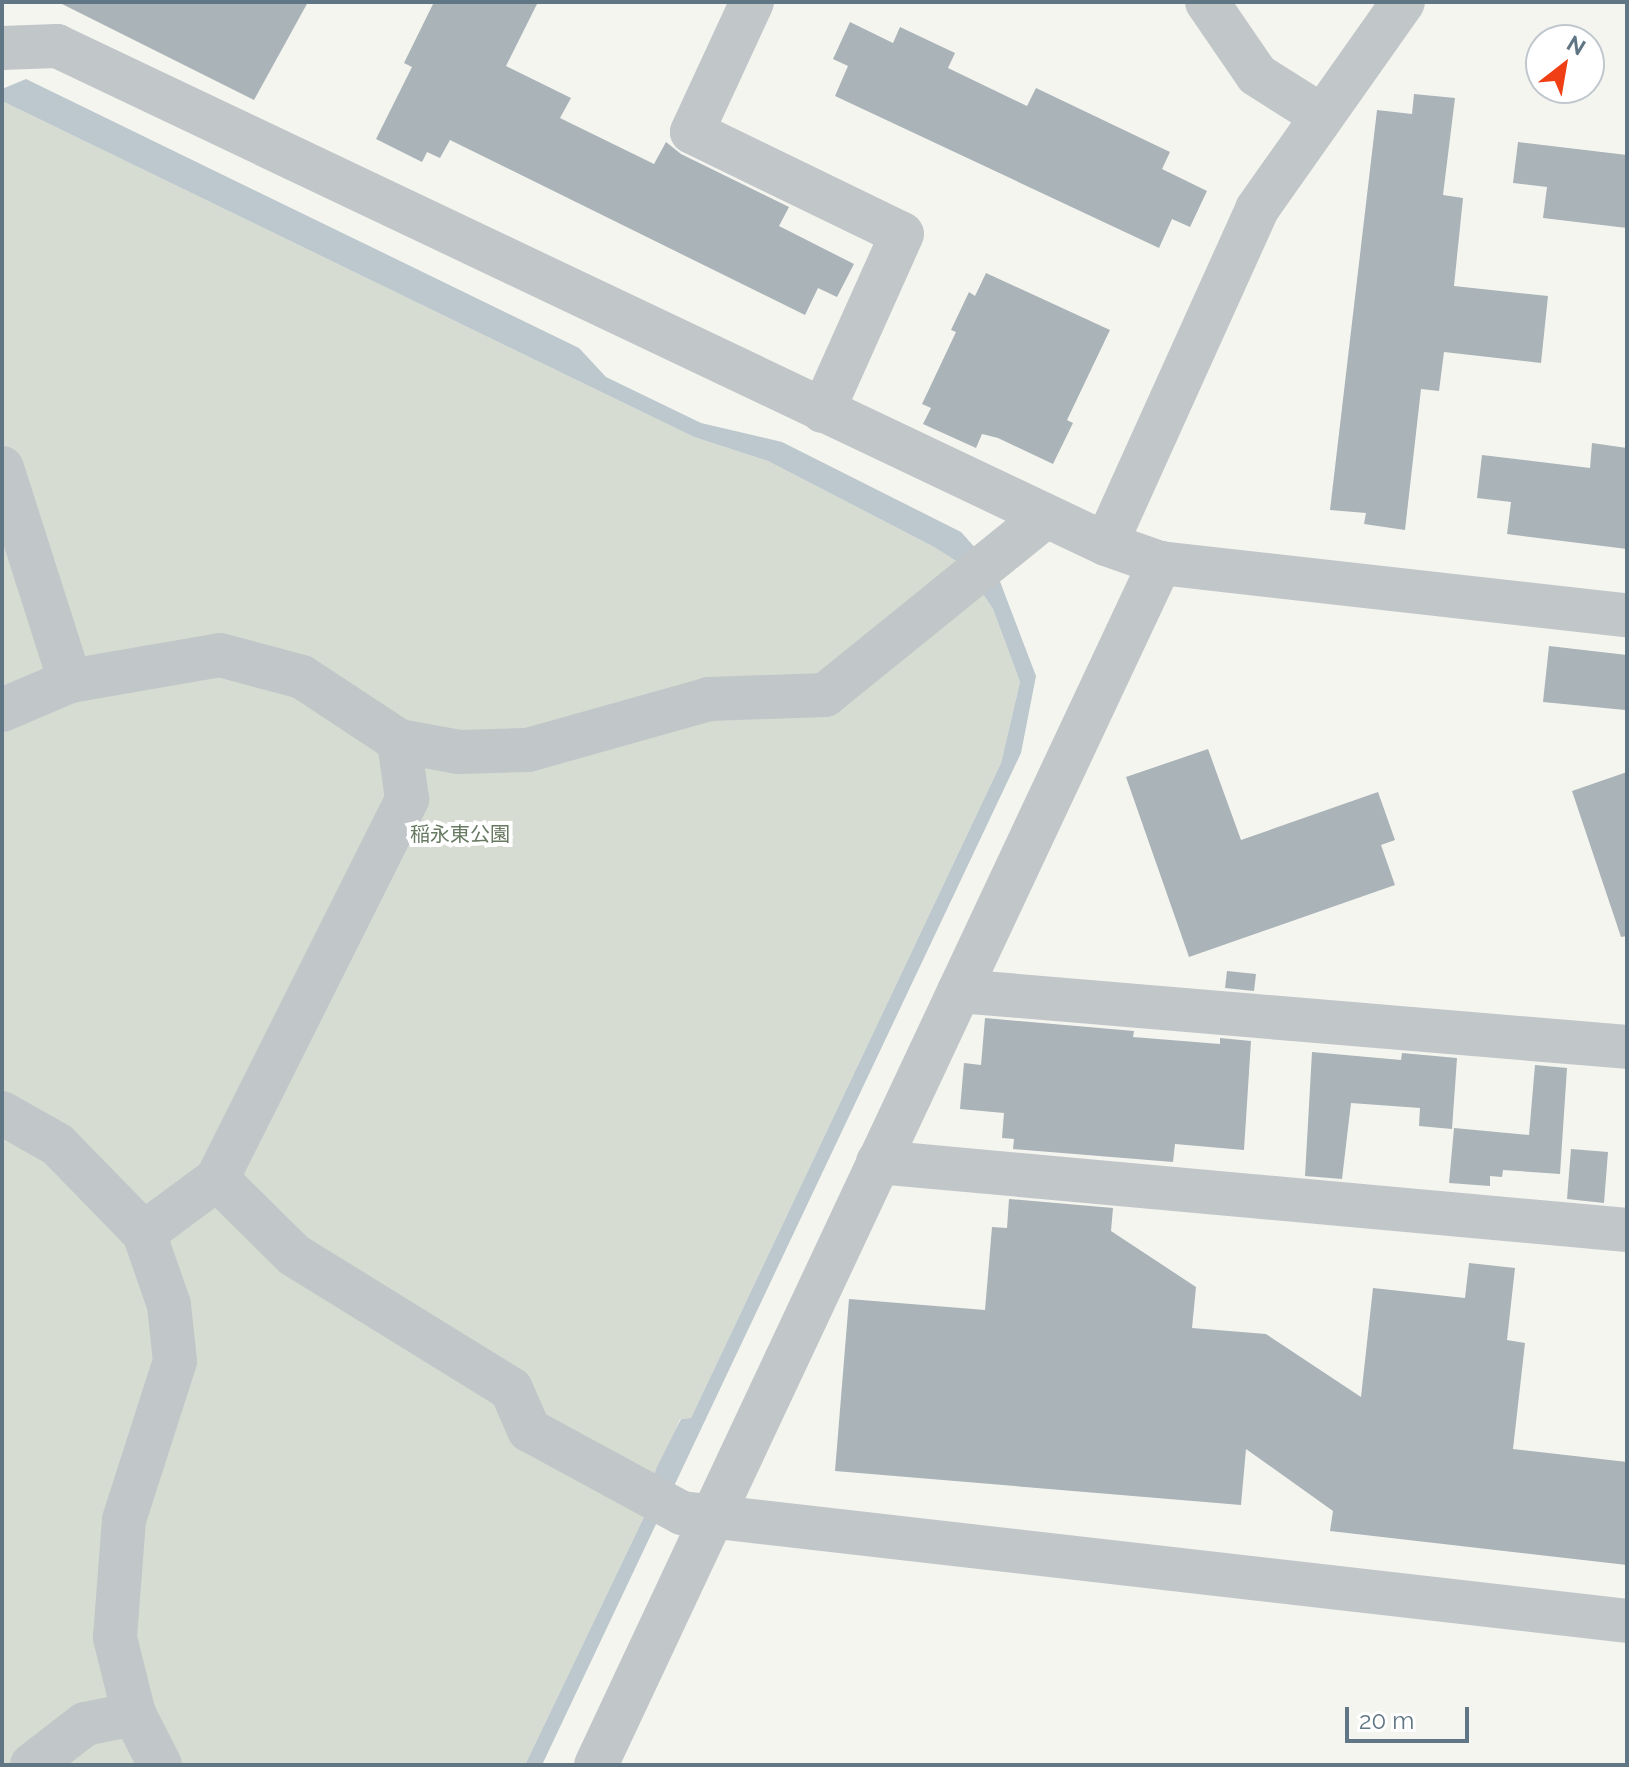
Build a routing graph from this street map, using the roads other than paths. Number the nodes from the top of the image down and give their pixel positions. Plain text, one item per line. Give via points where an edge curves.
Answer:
1 (752, 2) edge
2 (1207, 2) edge
3 (1403, 2) edge
4 (2, 48) edge
5 (1322, 116) junction
6 (823, 411) junction
7 (2, 468) edge
8 (1045, 517) junction
9 (1106, 544) junction
10 (1160, 563) junction
11 (1627, 615) edge
12 (70, 681) junction
13 (2, 710) edge
14 (399, 741) junction
15 (959, 991) junction
16 (1627, 1047) edge
17 (2, 1113) edge
18 (878, 1162) junction
19 (217, 1179) junction
20 (1627, 1230) edge
21 (144, 1233) junction
22 (697, 1516) junction
23 (1627, 1621) edge
24 (134, 1714) junction
25 (32, 1765) edge
26 (160, 1765) edge
27 (596, 1765) edge

1 - 6 street via 692,132 902,234
2 - 5 street via 1257,75
3 - 5 street
4 - 6 street via 57,46
5 - 9 street via 1257,209
6 - 8 street
7 - 12 street
8 - 9 street
8 - 14 street via 825,695 709,699 528,750 459,752
9 - 10 street
10 - 11 street
10 - 15 street
12 - 13 street
12 - 14 street via 220,655 302,677
14 - 19 street via 407,799
15 - 16 street
15 - 18 street
17 - 21 street via 58,1145
18 - 20 street
18 - 22 street
19 - 21 street
19 - 22 street via 294,1255 511,1389 529,1430
21 - 24 street via 169,1305 175,1361 124,1520 115,1638
22 - 23 street
22 - 27 street
24 - 25 street via 85,1724
24 - 26 street

